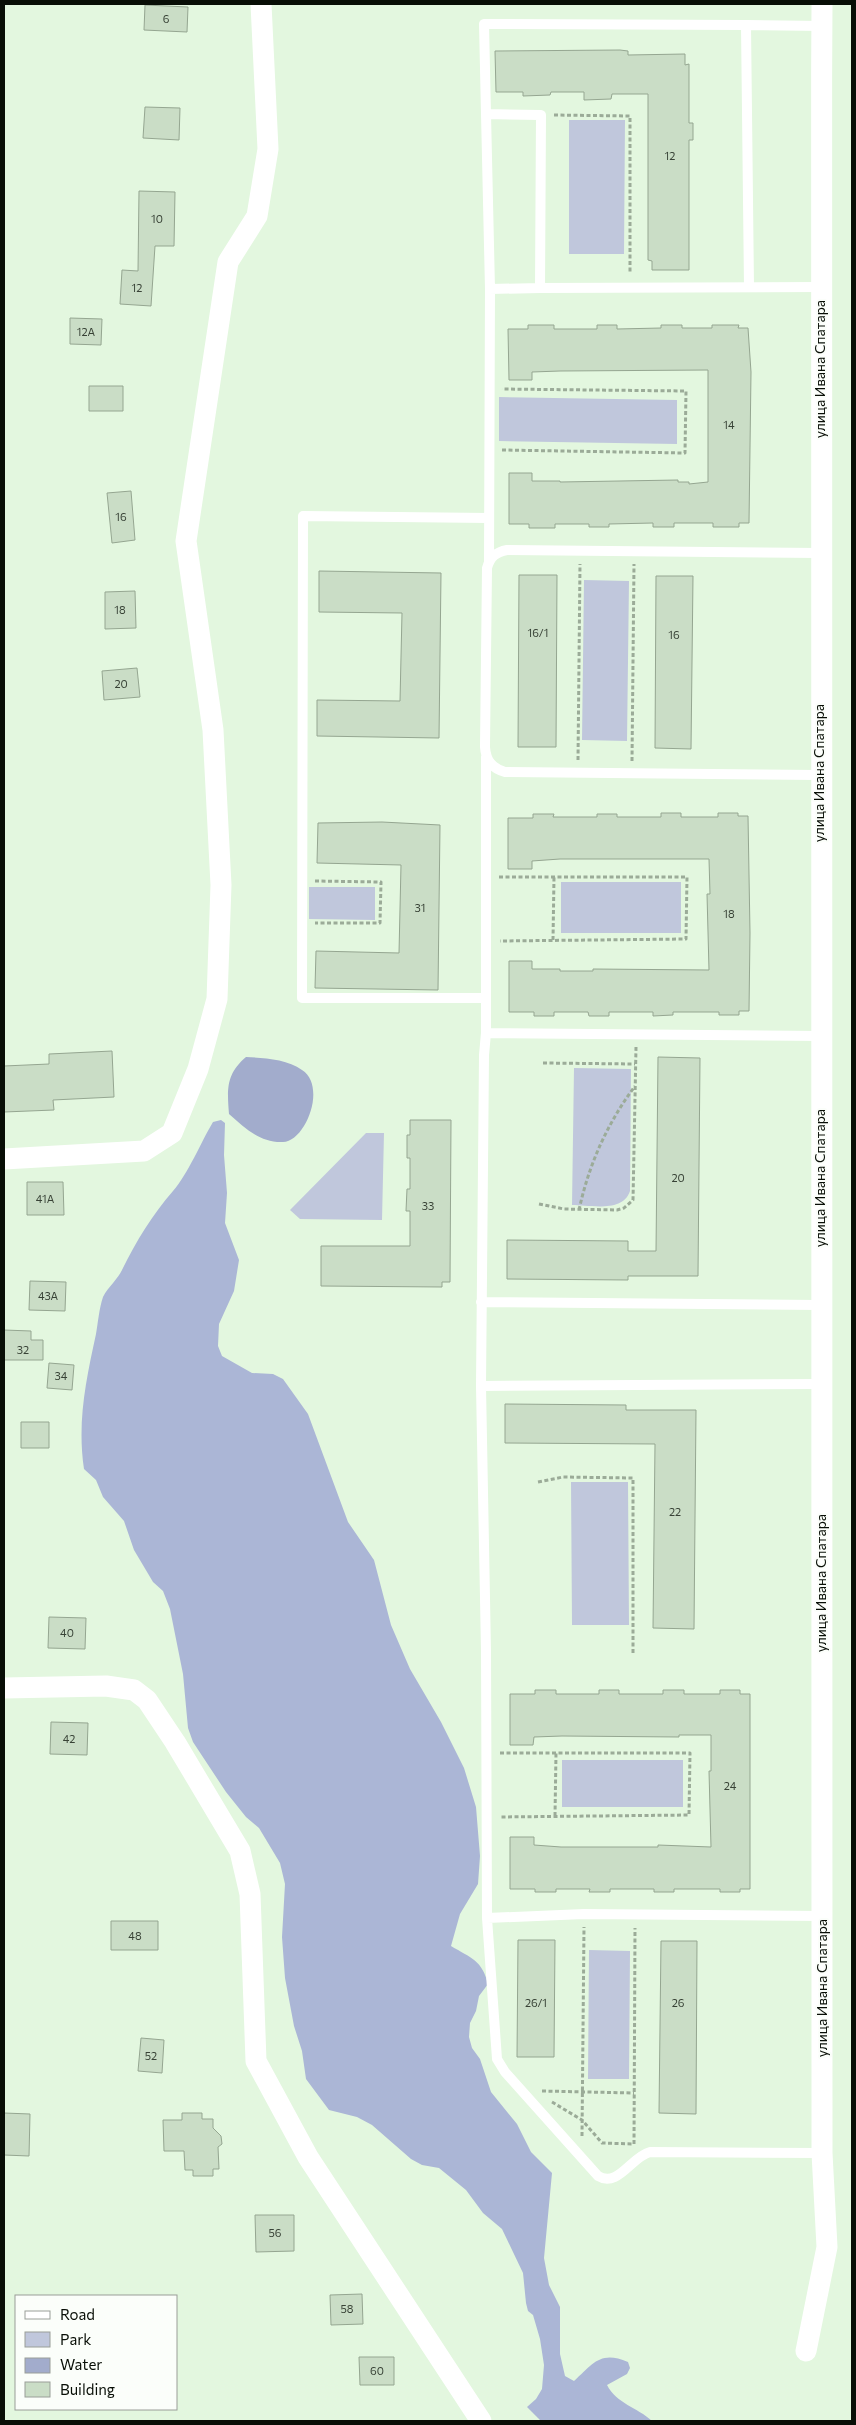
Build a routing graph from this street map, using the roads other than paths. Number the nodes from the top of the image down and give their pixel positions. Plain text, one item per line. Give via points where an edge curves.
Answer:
1 (261, 4) edge
2 (822, 4) edge
3 (746, 25) junction
4 (822, 26) junction
5 (486, 114) junction
6 (749, 287) junction
7 (820, 287) junction
8 (540, 288) junction
9 (490, 289) junction
10 (489, 518) junction
11 (819, 553) junction
12 (489, 562) junction
13 (486, 756) junction
14 (819, 775) junction
15 (486, 998) junction
16 (486, 1033) junction
17 (820, 1036) junction
18 (4, 1159) edge
19 (481, 1302) junction
20 (821, 1305) junction
21 (820, 1384) junction
22 (481, 1386) junction
23 (4, 1688) edge
24 (822, 1916) junction
25 (487, 1918) junction
26 (822, 2153) junction
27 (806, 2351) dead end
28 (481, 2421) edge

1 - 18 street via 268,149 257,216 228,262 186,541 213,730 221,885 217,999 198,1069 172,1133 144,1151
2 - 4 street, улица Ивана Спатара
3 - 4 lane
3 - 5 lane via 484,24
3 - 6 lane
4 - 7 street, улица Ивана Спатара
5 - 8 lane via 541,115
5 - 9 lane
6 - 7 lane
6 - 8 lane
7 - 11 street, улица Ивана Спатара
8 - 9 lane
9 - 10 lane
10 - 12 lane
10 - 15 lane via 303,516 302,998
11 - 12 lane via 507,550 494,555
11 - 14 street, улица Ивана Спатара
12 - 13 lane
13 - 14 lane via 491,764 506,772
13 - 15 lane
14 - 17 street, улица Ивана Спатара
15 - 16 lane
16 - 17 lane
16 - 19 lane
17 - 20 street, улица Ивана Спатара
19 - 20 lane
19 - 22 lane
20 - 21 street, улица Ивана Спатара
21 - 22 lane
21 - 24 street, улица Ивана Спатара
22 - 25 lane
23 - 28 street via 106,1686 134,1690 146,1700 175,1742 240,1851 246,1869 250,1894 256,2061 308,2157
24 - 25 lane via 584,1914
24 - 26 street, улица Ивана Спатара
25 - 26 lane via 496,2052 500,2066 598,2176 614,2179 645,2154 657,2151
26 - 27 street, улица Ивана Спатара via 827,2247

